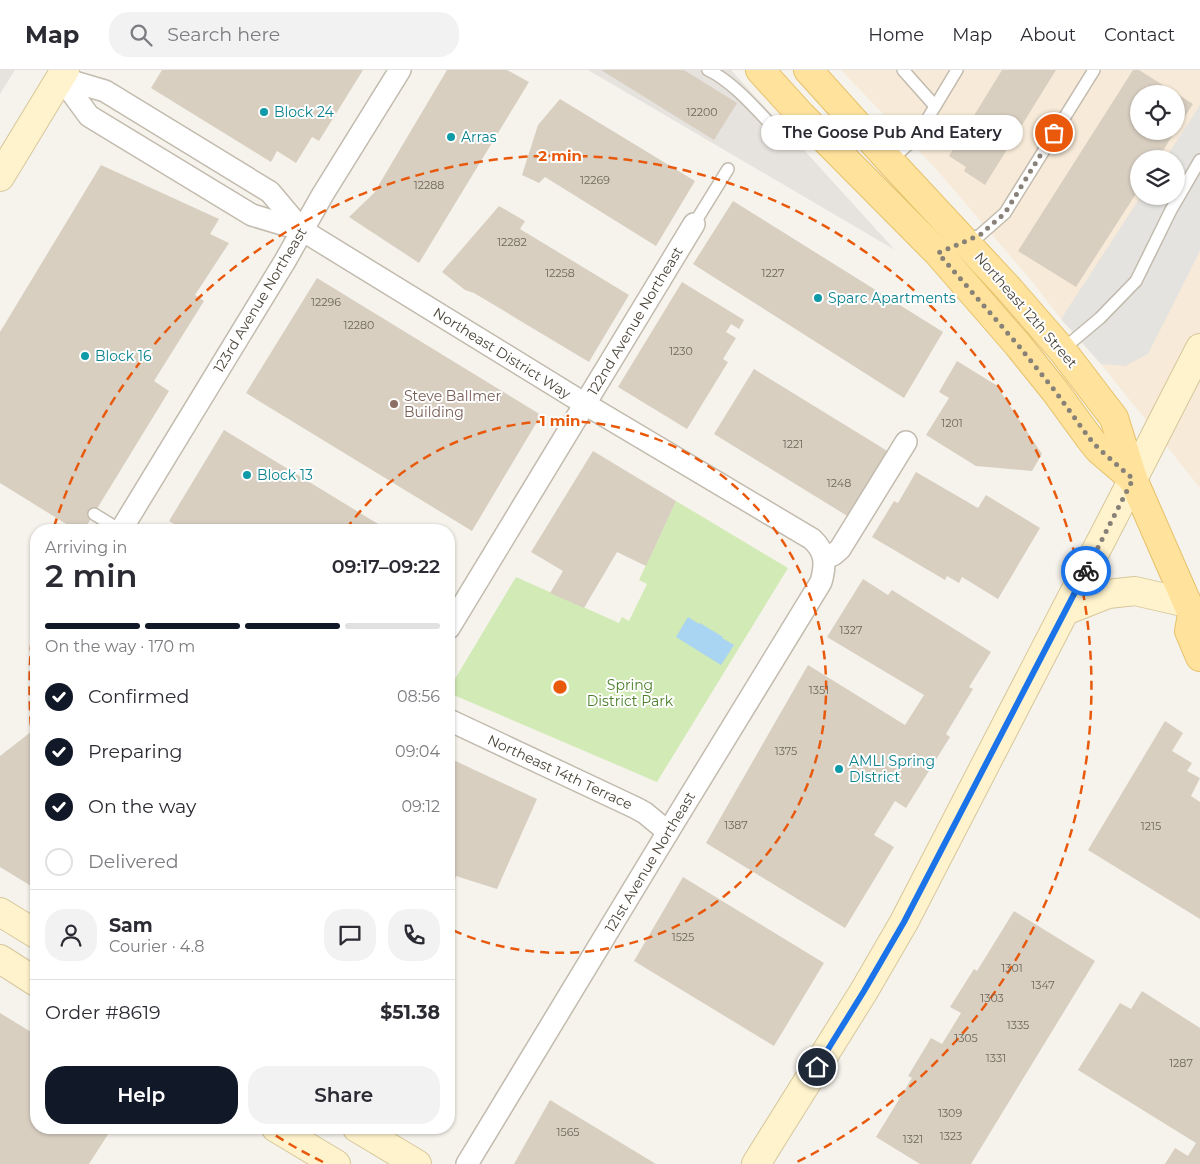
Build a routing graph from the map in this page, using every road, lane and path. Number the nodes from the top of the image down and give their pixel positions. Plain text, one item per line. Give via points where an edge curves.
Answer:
1 (400, 70) edge
2 (708, 70) edge
3 (760, 70) edge
4 (903, 70) edge
5 (957, 70) edge
6 (1094, 70) edge
7 (810, 71) edge
8 (58, 72) edge
9 (935, 106) junction
10 (810, 122) junction
11 (1200, 160) edge
12 (890, 161) junction
13 (728, 168) dead end
14 (0, 177) edge
15 (694, 224) joint
16 (302, 230) junction
17 (966, 242) junction
18 (938, 253) junction
19 (1200, 348) edge
20 (1062, 350) junction
21 (585, 404) junction
22 (906, 442) dead end
23 (1133, 479) junction
24 (94, 514) dead end
25 (111, 524) edge
26 (125, 524) edge
27 (828, 556) junction
28 (1066, 610) junction
29 (1193, 611) edge
30 (455, 618) edge
31 (1200, 657) edge
32 (455, 723) edge
33 (668, 832) junction
34 (0, 912) edge
35 (30, 930) edge
36 (0, 960) edge
37 (30, 978) edge
38 (286, 1134) edge
39 (367, 1134) edge
40 (336, 1164) edge
41 (417, 1164) edge
42 (468, 1164) edge
43 (756, 1164) edge

1 - 16 street, 123rd Avenue Northeast
2 - 10 lane via 718,74 775,129 795,130
3 - 10 main road, Northeast 12th Street
4 - 9 lane
5 - 9 lane
6 - 17 lane via 1005,213 980,235
7 - 12 main road, Northeast 12th Street
8 - 14 street
8 - 16 street, Northeast District Way via 105,91 270,192
8 - 16 street, Northeast District Way via 89,116 252,215
9 - 12 lane via 916,137
10 - 18 main road, Northeast 12th Street
11 - 20 lane via 1136,281 1100,318
12 - 17 main road, Northeast 12th Street
13 - 15 lane, 122nd Avenue Northeast
15 - 21 street, 122nd Avenue Northeast
16 - 21 street, Northeast District Way
16 - 26 street, 123rd Avenue Northeast
17 - 18 lane
17 - 20 main road, Northeast 12th Street
18 - 23 main road, Northeast 12th Street via 1018,345 1090,439
19 - 23 street
20 - 23 main road, Northeast 12th Street via 1114,418
21 - 27 street, Northeast District Way via 812,539
21 - 30 street, 122nd Avenue Northeast
22 - 27 street via 840,549
23 - 28 street
23 - 29 main road, Northeast 12th Street
24 - 25 lane
27 - 33 street, 121st Avenue Northeast via 821,582
28 - 29 street via 1108,594 1135,591
28 - 43 street via 904,922
29 - 31 main road, Northeast 12th Street via 1189,631
32 - 33 street, Northeast 14th Terrace via 636,808
33 - 42 street, 121st Avenue Northeast
34 - 35 street
36 - 37 street
38 - 40 street
39 - 41 street

